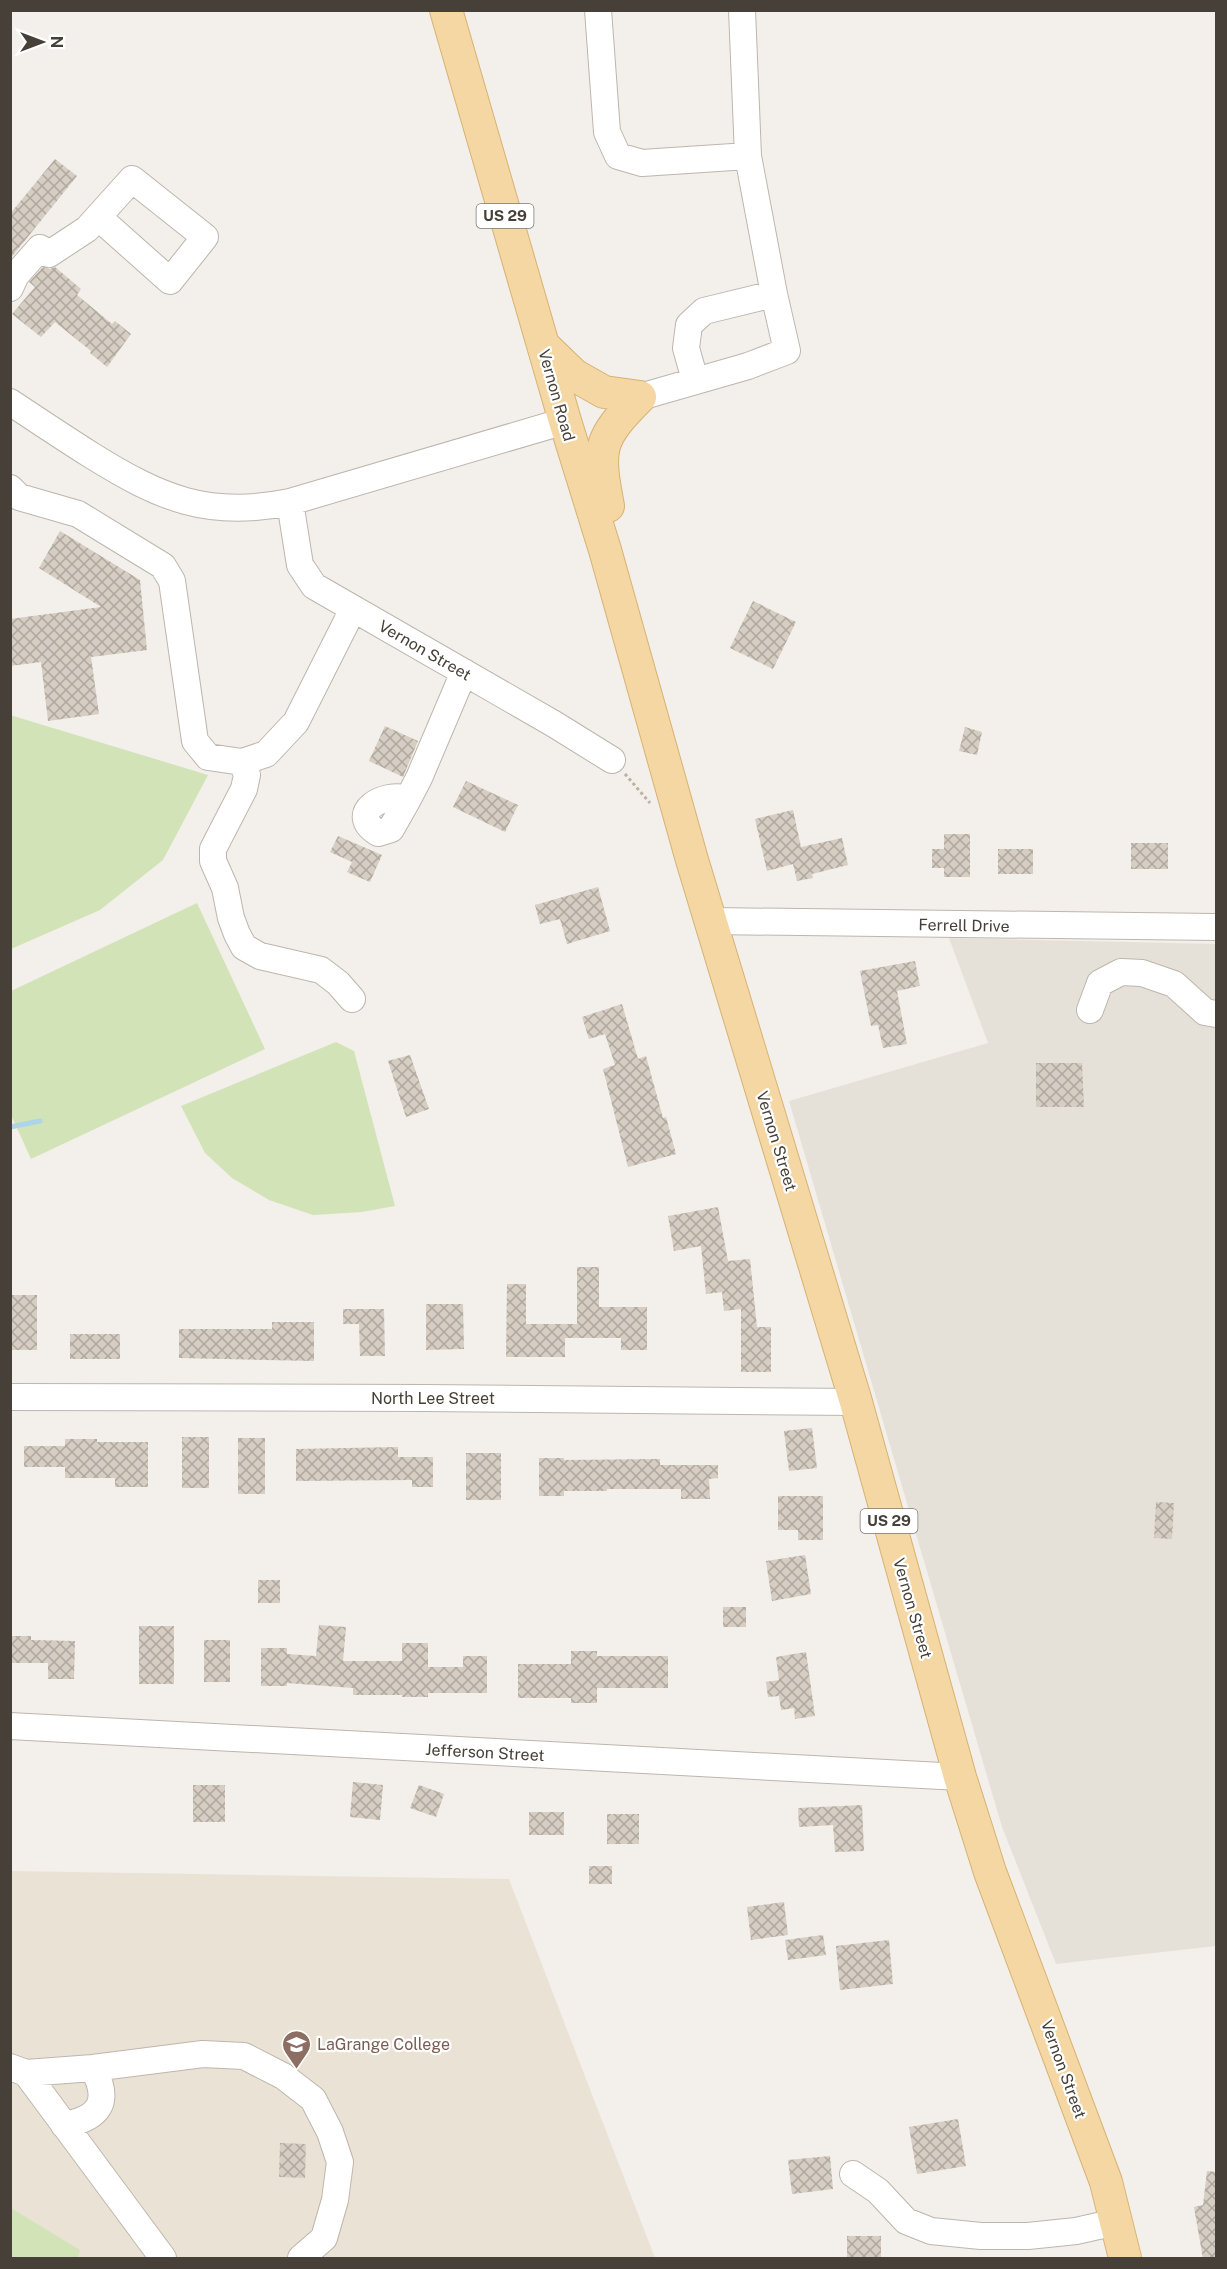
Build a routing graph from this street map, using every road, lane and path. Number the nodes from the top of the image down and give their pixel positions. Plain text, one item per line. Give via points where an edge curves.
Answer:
1 (446, 10) edge
2 (598, 10) edge
3 (742, 10) edge
4 (748, 156) junction
5 (98, 217) dead end
6 (10, 288) edge
7 (774, 294) junction
8 (542, 344) junction
9 (695, 380) junction
10 (640, 397) junction
11 (11, 403) edge
12 (565, 421) junction
13 (10, 488) edge
14 (290, 502) junction
15 (618, 596) junction
16 (353, 609) junction
17 (464, 672) junction
18 (612, 760) dead end
19 (242, 762) junction
20 (669, 778) joint
21 (408, 799) dead end
22 (711, 921) junction
23 (1216, 927) edge
24 (352, 999) dead end
25 (1090, 1010) dead end
26 (1216, 1014) edge
27 (10, 1397) edge
28 (856, 1402) junction
29 (10, 1726) edge
30 (960, 1777) junction
31 (93, 2068) junction
32 (18, 2070) edge
33 (64, 2125) junction
34 (853, 2174) dead end
35 (1116, 2222) junction
36 (163, 2259) edge
37 (301, 2259) edge
38 (1125, 2259) edge

1 - 8 main road, Vernon Road / US 29
2 - 4 street via 607,132 618,156 642,163
3 - 4 street
4 - 7 street
5 - 6 street via 87,229 48,254 40,248 15,275
7 - 9 street via 704,310 689,325 686,348
7 - 9 street via 787,351
8 - 10 main road via 574,375 604,392
8 - 12 main road, Vernon Road / US 29
9 - 10 street
10 - 15 main road via 617,420 603,445 601,470 614,534
11 - 14 street via 100,461 162,495 230,508
12 - 14 street
12 - 15 main road, Vernon Road / US 29
13 - 19 street via 19,497 78,514 163,566 172,581 195,741 208,757
14 - 16 street, Vernon Street via 300,565 314,586
15 - 20 main road, Vernon Road / US 29
16 - 17 street, Vernon Street
16 - 19 street via 296,722 266,754
17 - 18 street, Vernon Street
17 - 21 street
19 - 24 street via 247,775 244,789 213,849 213,861 243,947 260,956 321,970
20 - 22 main road, Vernon Street / US 29
22 - 23 street, Ferrell Drive
22 - 28 main road, Vernon Street / US 29
25 - 26 street via 1100,983 1121,972 1142,973 1174,984 1204,1012
27 - 28 street, North Lee Street
28 - 30 main road, Vernon Street / US 29
29 - 30 street, Jefferson Street
30 - 35 main road, Vernon Street / US 29 via 990,1872 1106,2182
31 - 32 street
31 - 33 street via 102,2084 102,2101 91,2116
31 - 37 street via 203,2054 243,2056 284,2076 313,2099 340,2162 324,2238
32 - 33 street
33 - 36 street
34 - 35 street via 878,2191 906,2221 931,2231 1028,2236
35 - 38 main road, Vernon Street / US 29

